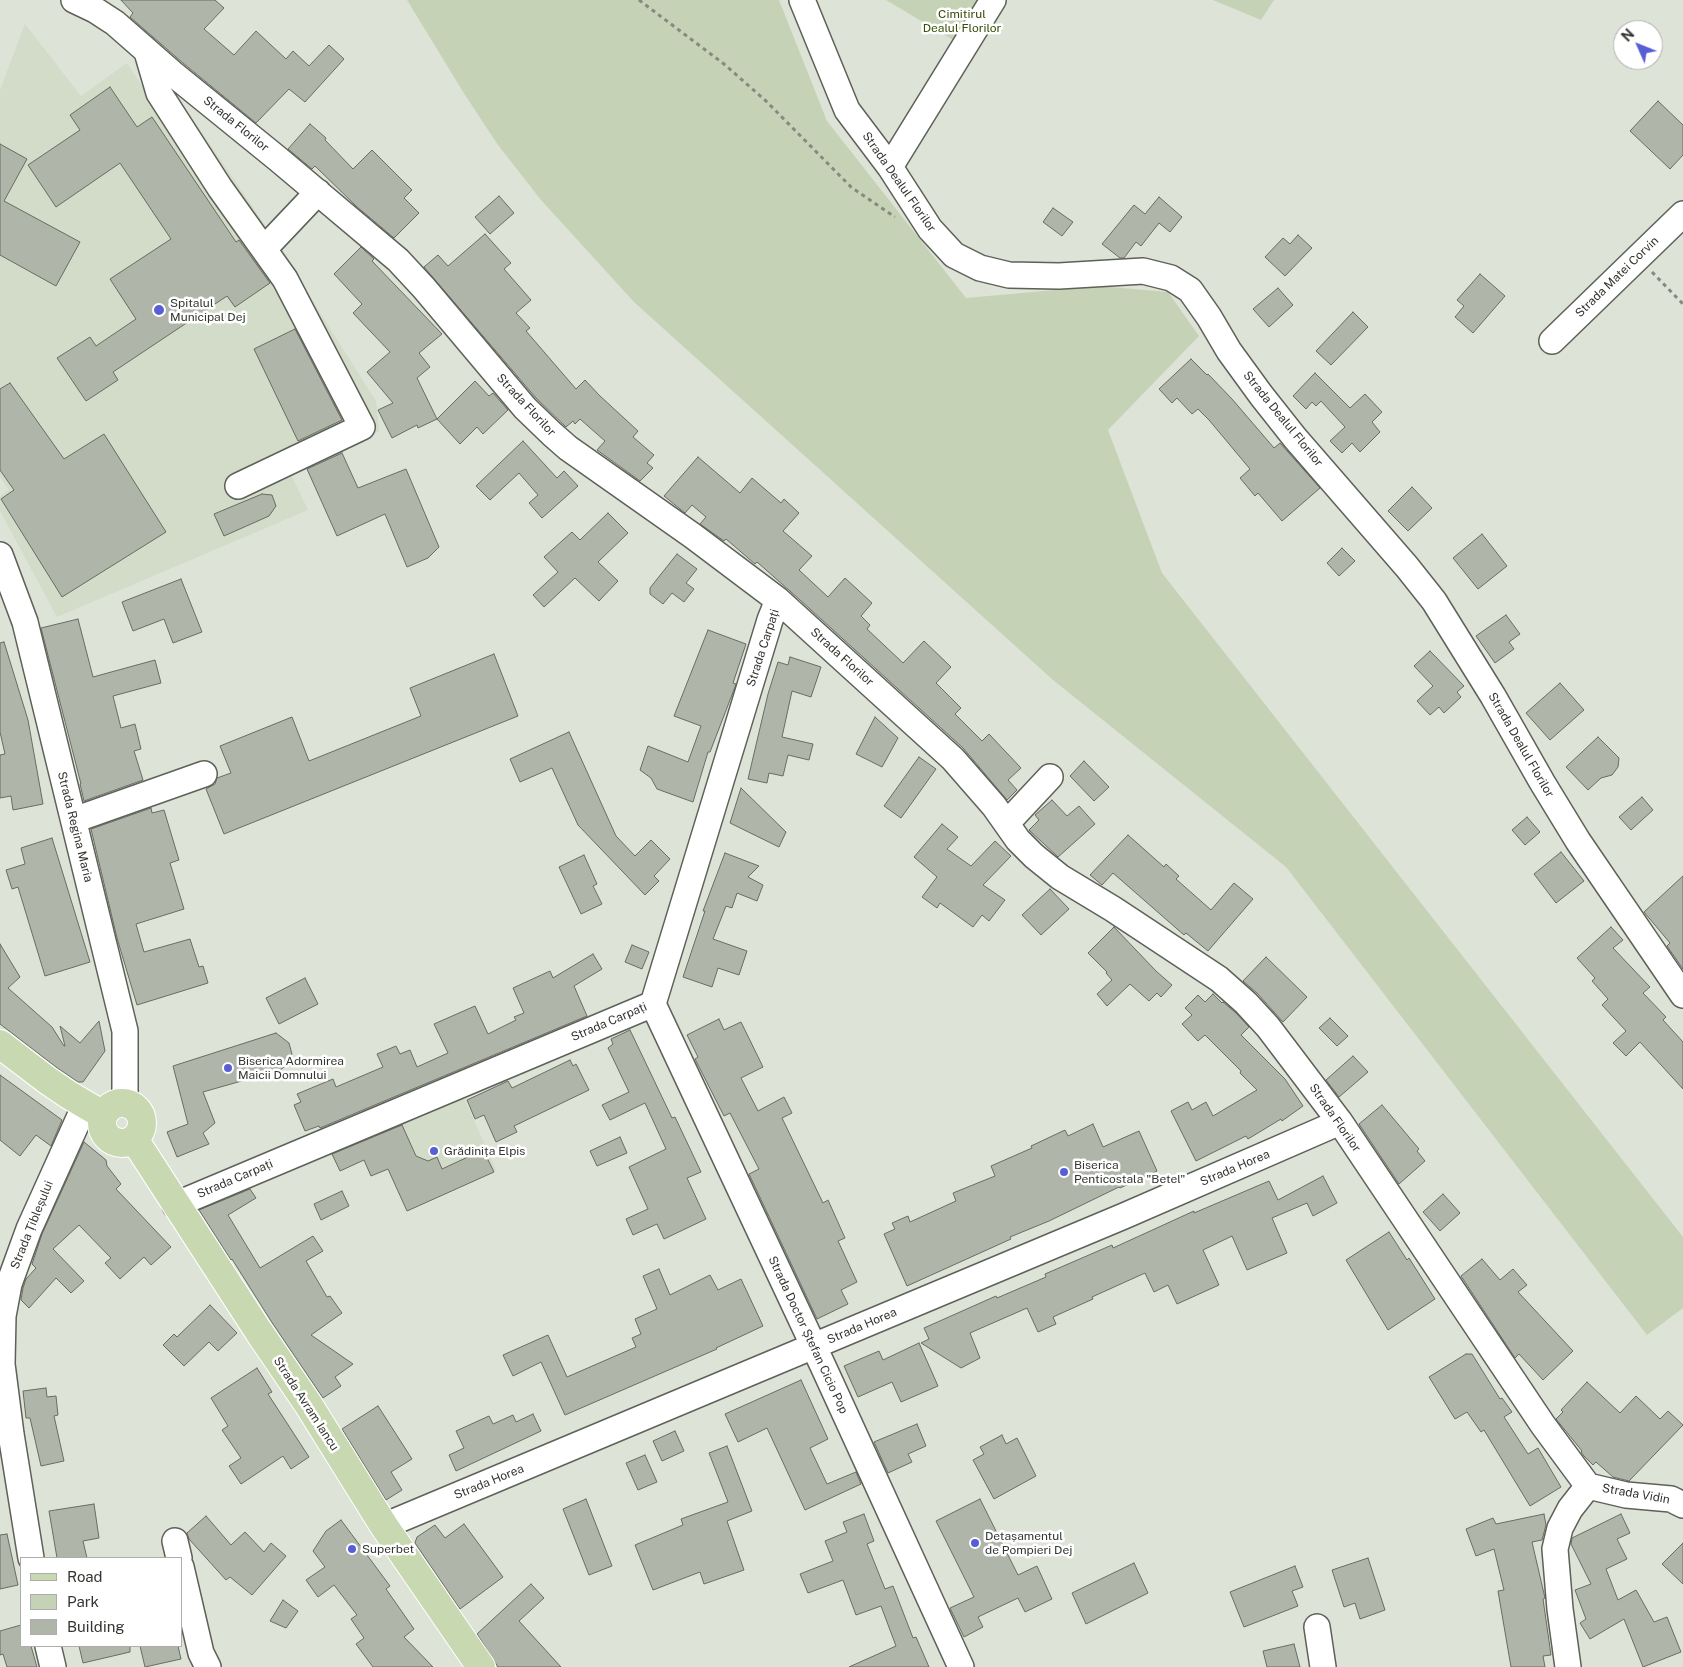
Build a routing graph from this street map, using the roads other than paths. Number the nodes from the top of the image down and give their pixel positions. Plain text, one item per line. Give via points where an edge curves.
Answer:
1 (802, 0) edge
2 (993, 0) edge
3 (89, 3) edge
4 (147, 52) junction
5 (890, 167) junction
6 (318, 192) junction
7 (1683, 214) edge
8 (264, 249) junction
9 (1552, 341) dead end
10 (238, 486) dead end
11 (0, 555) edge
12 (778, 600) junction
13 (204, 774) dead end
14 (1050, 777) dead end
15 (74, 820) junction
16 (1006, 823) junction
17 (1683, 995) edge
18 (652, 1004) junction
19 (0, 1044) edge
20 (104, 1108) junction
21 (1340, 1122) junction
22 (175, 1205) junction
23 (814, 1347) junction
24 (1588, 1486) junction
25 (1679, 1497) edge
26 (384, 1526) junction
27 (32, 1557) edge
28 (182, 1571) edge
29 (1317, 1627) dead end
30 (48, 1647) edge
31 (53, 1667) edge
32 (208, 1667) edge
33 (481, 1667) edge
34 (961, 1667) edge
35 (1323, 1667) edge
36 (1568, 1667) edge

1 - 5 street, Strada Dealul Florilor via 848,110
2 - 5 street
3 - 4 street, Strada Florilor
4 - 6 street, Strada Florilor
4 - 8 street via 159,93
5 - 17 street, Strada Dealul Florilor via 930,229 954,255 980,268 1009,275 1058,276 1143,271 1171,278 1190,290 1261,395 1434,601 1578,841
6 - 8 street
6 - 12 street, Strada Florilor via 398,260 552,434
7 - 9 street, Strada Matei Corvin
8 - 10 street via 285,279 362,426
11 - 15 street, Strada Regina Maria via 25,622
12 - 16 street, Strada Florilor via 954,759
12 - 18 street, Strada Carpați
13 - 15 street
14 - 16 street
15 - 20 street, Strada Regina Maria via 125,1031
16 - 21 street, Strada Florilor via 1018,840 1060,877 1188,958 1246,1003 1273,1033
18 - 22 street, Strada Carpați
18 - 23 street, Strada Doctor Ștefan Cicio Pop
19 - 20 main road via 47,1080
20 - 22 main road, Strada Avram Iancu via 102,1130 113,1141 124,1143 134,1139
20 - 27 street, Strada Țibleșului via 28,1229 9,1284 3,1316 2,1364 10,1434
21 - 23 street, Strada Horea
21 - 24 street, Strada Florilor via 1543,1425
22 - 26 main road, Strada Avram Iancu via 308,1404
23 - 26 street, Strada Horea
23 - 34 street, Strada Doctor Ștefan Cicio Pop
24 - 25 street, Strada Vidin via 1626,1495
24 - 36 street via 1563,1522 1556,1549
26 - 33 main road, Strada Avram Iancu
28 - 32 street via 201,1653
29 - 35 street
30 - 31 street

